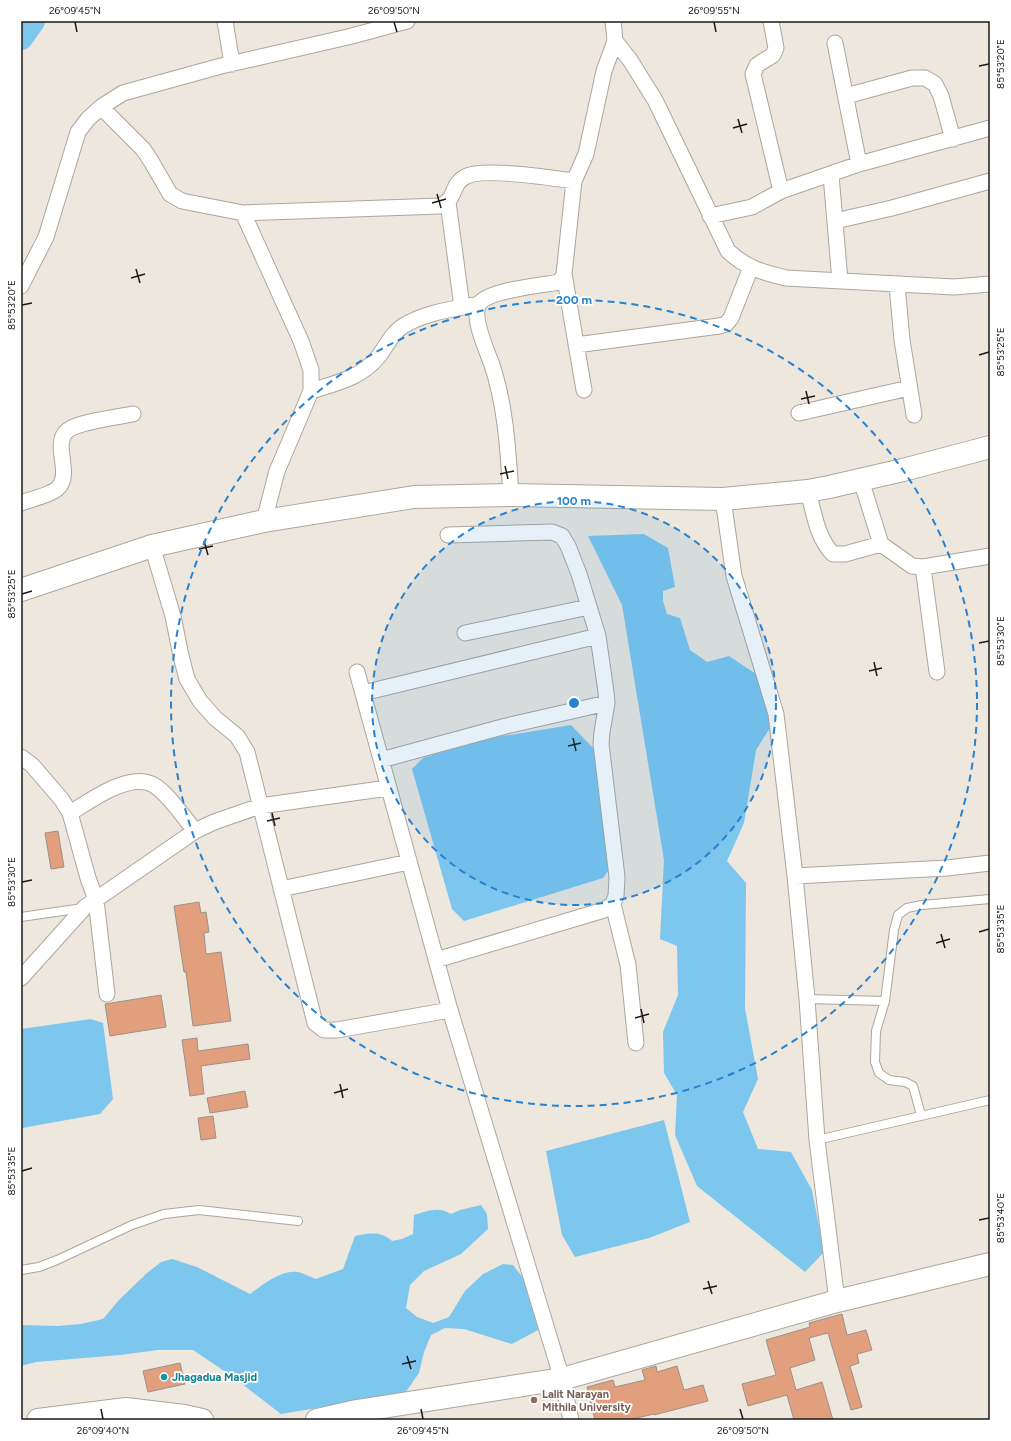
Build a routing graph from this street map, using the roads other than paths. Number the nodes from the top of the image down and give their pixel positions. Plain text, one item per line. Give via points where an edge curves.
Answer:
1 (226, 21) edge
2 (407, 21) edge
3 (613, 21) edge
4 (771, 21) edge
5 (615, 41) junction
6 (835, 43) dead end
7 (232, 64) junction
8 (846, 96) junction
9 (101, 107) junction
10 (990, 128) edge
11 (953, 139) junction
12 (858, 164) junction
13 (831, 175) junction
14 (574, 181) junction
15 (990, 181) edge
16 (781, 191) junction
17 (448, 202) junction
18 (243, 213) junction
19 (710, 216) junction
20 (835, 221) junction
21 (751, 267) junction
22 (564, 274) junction
23 (840, 281) junction
24 (990, 284) edge
25 (898, 285) junction
26 (21, 286) edge
27 (479, 304) junction
28 (462, 307) junction
29 (576, 345) junction
30 (909, 388) junction
31 (584, 390) dead end
32 (311, 391) junction
33 (799, 413) dead end
34 (133, 414) dead end
35 (914, 415) dead end
36 (990, 447) edge
37 (861, 480) junction
38 (808, 491) junction
39 (510, 495) junction
40 (723, 499) junction
41 (21, 503) edge
42 (264, 521) junction
43 (448, 535) dead end
44 (881, 544) junction
45 (152, 546) junction
46 (990, 556) edge
47 (923, 567) junction
48 (21, 590) edge
49 (589, 607) junction
50 (465, 633) dead end
51 (598, 636) junction
52 (357, 672) dead end
53 (936, 672) dead end
54 (362, 693) junction
55 (607, 703) junction
56 (21, 757) edge
57 (381, 760) junction
58 (388, 788) junction
59 (260, 806) junction
60 (70, 813) junction
61 (195, 831) junction
62 (409, 862) junction
63 (990, 863) edge
64 (795, 876) junction
65 (281, 889) junction
66 (990, 899) edge
67 (91, 904) junction
68 (613, 904) junction
69 (21, 917) edge
70 (436, 960) junction
71 (21, 978) edge
72 (107, 994) dead end
73 (807, 999) junction
74 (884, 1001) junction
75 (450, 1010) junction
76 (636, 1043) dead end
77 (990, 1100) edge
78 (921, 1115) junction
79 (817, 1140) junction
80 (298, 1221) dead end
81 (990, 1264) edge
82 (21, 1270) edge
83 (838, 1301) junction
84 (562, 1379) junction
85 (38, 1420) edge
86 (202, 1420) edge
87 (317, 1420) edge
88 (571, 1420) edge

1 - 7 street
2 - 7 street
3 - 5 street
4 - 16 street via 776,48 773,55 757,65 753,74
5 - 14 street via 604,71 586,154
5 - 19 street via 655,100
6 - 8 street
7 - 9 street via 123,93
8 - 11 street via 912,78 925,78 935,84 941,96
8 - 12 street
9 - 18 street via 143,149 170,194 182,201
9 - 26 street via 78,132 46,237
10 - 11 street
11 - 12 street
12 - 13 street
13 - 16 street
13 - 20 street
14 - 17 street via 532,175 474,173 465,176 458,183
14 - 22 street
15 - 20 street
16 - 19 street via 752,207
17 - 18 street via 440,206
17 - 28 street
18 - 32 street via 301,341 311,370
19 - 21 street via 728,250 738,261
20 - 23 street
21 - 23 street via 786,278
21 - 29 street via 731,318 726,324
22 - 27 street via 560,282 496,293
22 - 29 street
23 - 25 street
24 - 25 street via 954,287
25 - 30 street
27 - 28 street
27 - 39 street via 478,325 496,376 506,431
28 - 32 street via 435,312 402,326 377,358 361,373
29 - 31 street
30 - 33 street
30 - 35 street
32 - 42 street via 277,472
34 - 41 street via 78,425 67,431 61,440 64,470 58,488
36 - 37 street
37 - 38 street
37 - 44 street
38 - 40 street
38 - 44 street via 820,537 833,554 845,554
39 - 40 street
39 - 42 street via 414,497
40 - 64 street via 734,576 776,714
42 - 45 street
43 - 49 street via 552,532 562,536 568,546
44 - 47 street via 912,566
45 - 48 street
45 - 59 street via 173,616 187,679 200,701 215,718 237,736 247,752
46 - 47 street
47 - 53 street
49 - 50 street
49 - 51 street
51 - 54 street
51 - 55 street
52 - 54 street
54 - 57 street
55 - 57 street via 506,726
55 - 68 street via 601,744 617,876
56 - 60 street via 32,765
57 - 58 street
58 - 59 street
58 - 62 street
59 - 61 street
59 - 65 street
60 - 61 street via 113,787 137,782 149,783 169,799
60 - 67 street via 88,878
61 - 67 street
62 - 65 street
62 - 70 street
63 - 64 street via 947,868
64 - 73 street
65 - 75 street via 315,1023 324,1030 337,1030
66 - 74 lane via 922,905 907,908 898,915
67 - 69 lane
67 - 71 street
67 - 72 street
68 - 70 street via 604,910
68 - 76 street via 628,965
70 - 75 street
73 - 74 lane
73 - 79 street
74 - 78 lane via 876,1031 875,1062 879,1073 889,1080 913,1086
75 - 84 street
77 - 78 lane
78 - 79 lane
79 - 83 street
80 - 82 lane via 199,1210 164,1214 132,1225 57,1260
81 - 83 street
83 - 84 street
84 - 87 street via 357,1411
84 - 88 street
85 - 86 street via 126,1409

